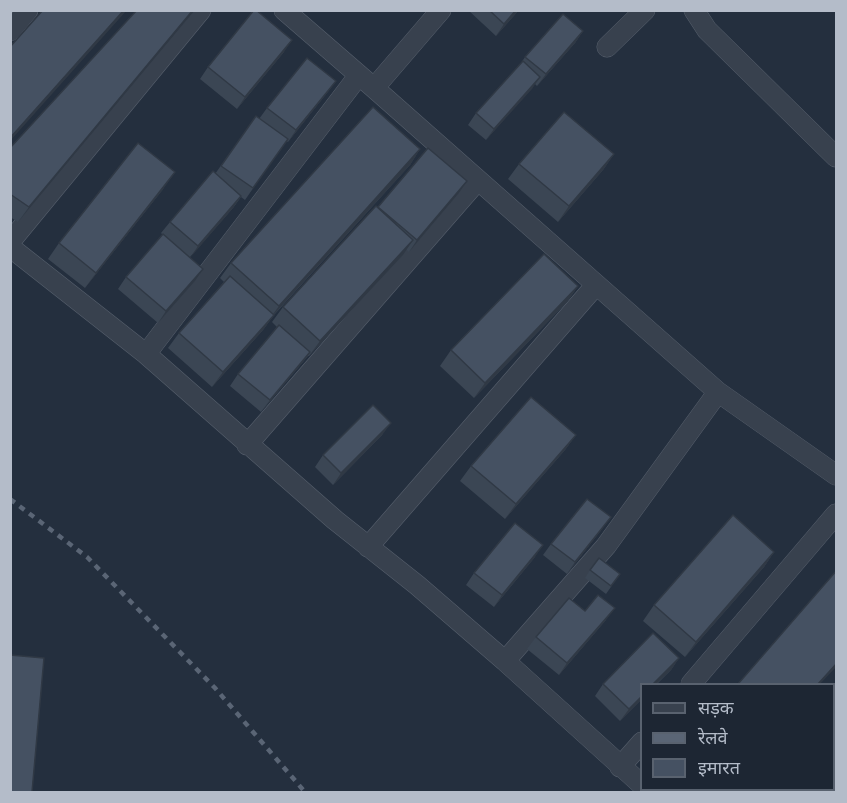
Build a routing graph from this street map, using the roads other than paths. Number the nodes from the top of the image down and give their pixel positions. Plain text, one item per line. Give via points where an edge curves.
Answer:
1 (28, 10) edge
2 (201, 10) edge
3 (284, 10) edge
4 (441, 10) edge
5 (645, 10) edge
6 (694, 10) edge
7 (10, 31) edge
8 (607, 47) dead end
9 (367, 82) junction
10 (837, 157) edge
11 (478, 180) junction
12 (10, 242) edge
13 (10, 247) edge
14 (596, 285) junction
15 (146, 354) junction
16 (718, 392) junction
17 (247, 445) junction
18 (837, 475) edge
19 (837, 514) edge
20 (368, 547) junction
21 (505, 661) junction
22 (692, 683) edge
23 (640, 744) edge
24 (620, 767) junction
25 (640, 783) edge

1 - 7 street
2 - 12 street
3 - 9 street
4 - 9 street
5 - 8 street
6 - 10 street via 707,30
9 - 11 street
9 - 15 street
11 - 14 street
11 - 17 street
13 - 15 street
14 - 16 street
14 - 20 street
15 - 17 street
16 - 18 street
16 - 21 street via 606,546
17 - 20 street
19 - 22 street
20 - 21 street
21 - 24 street
23 - 24 street
24 - 25 street

